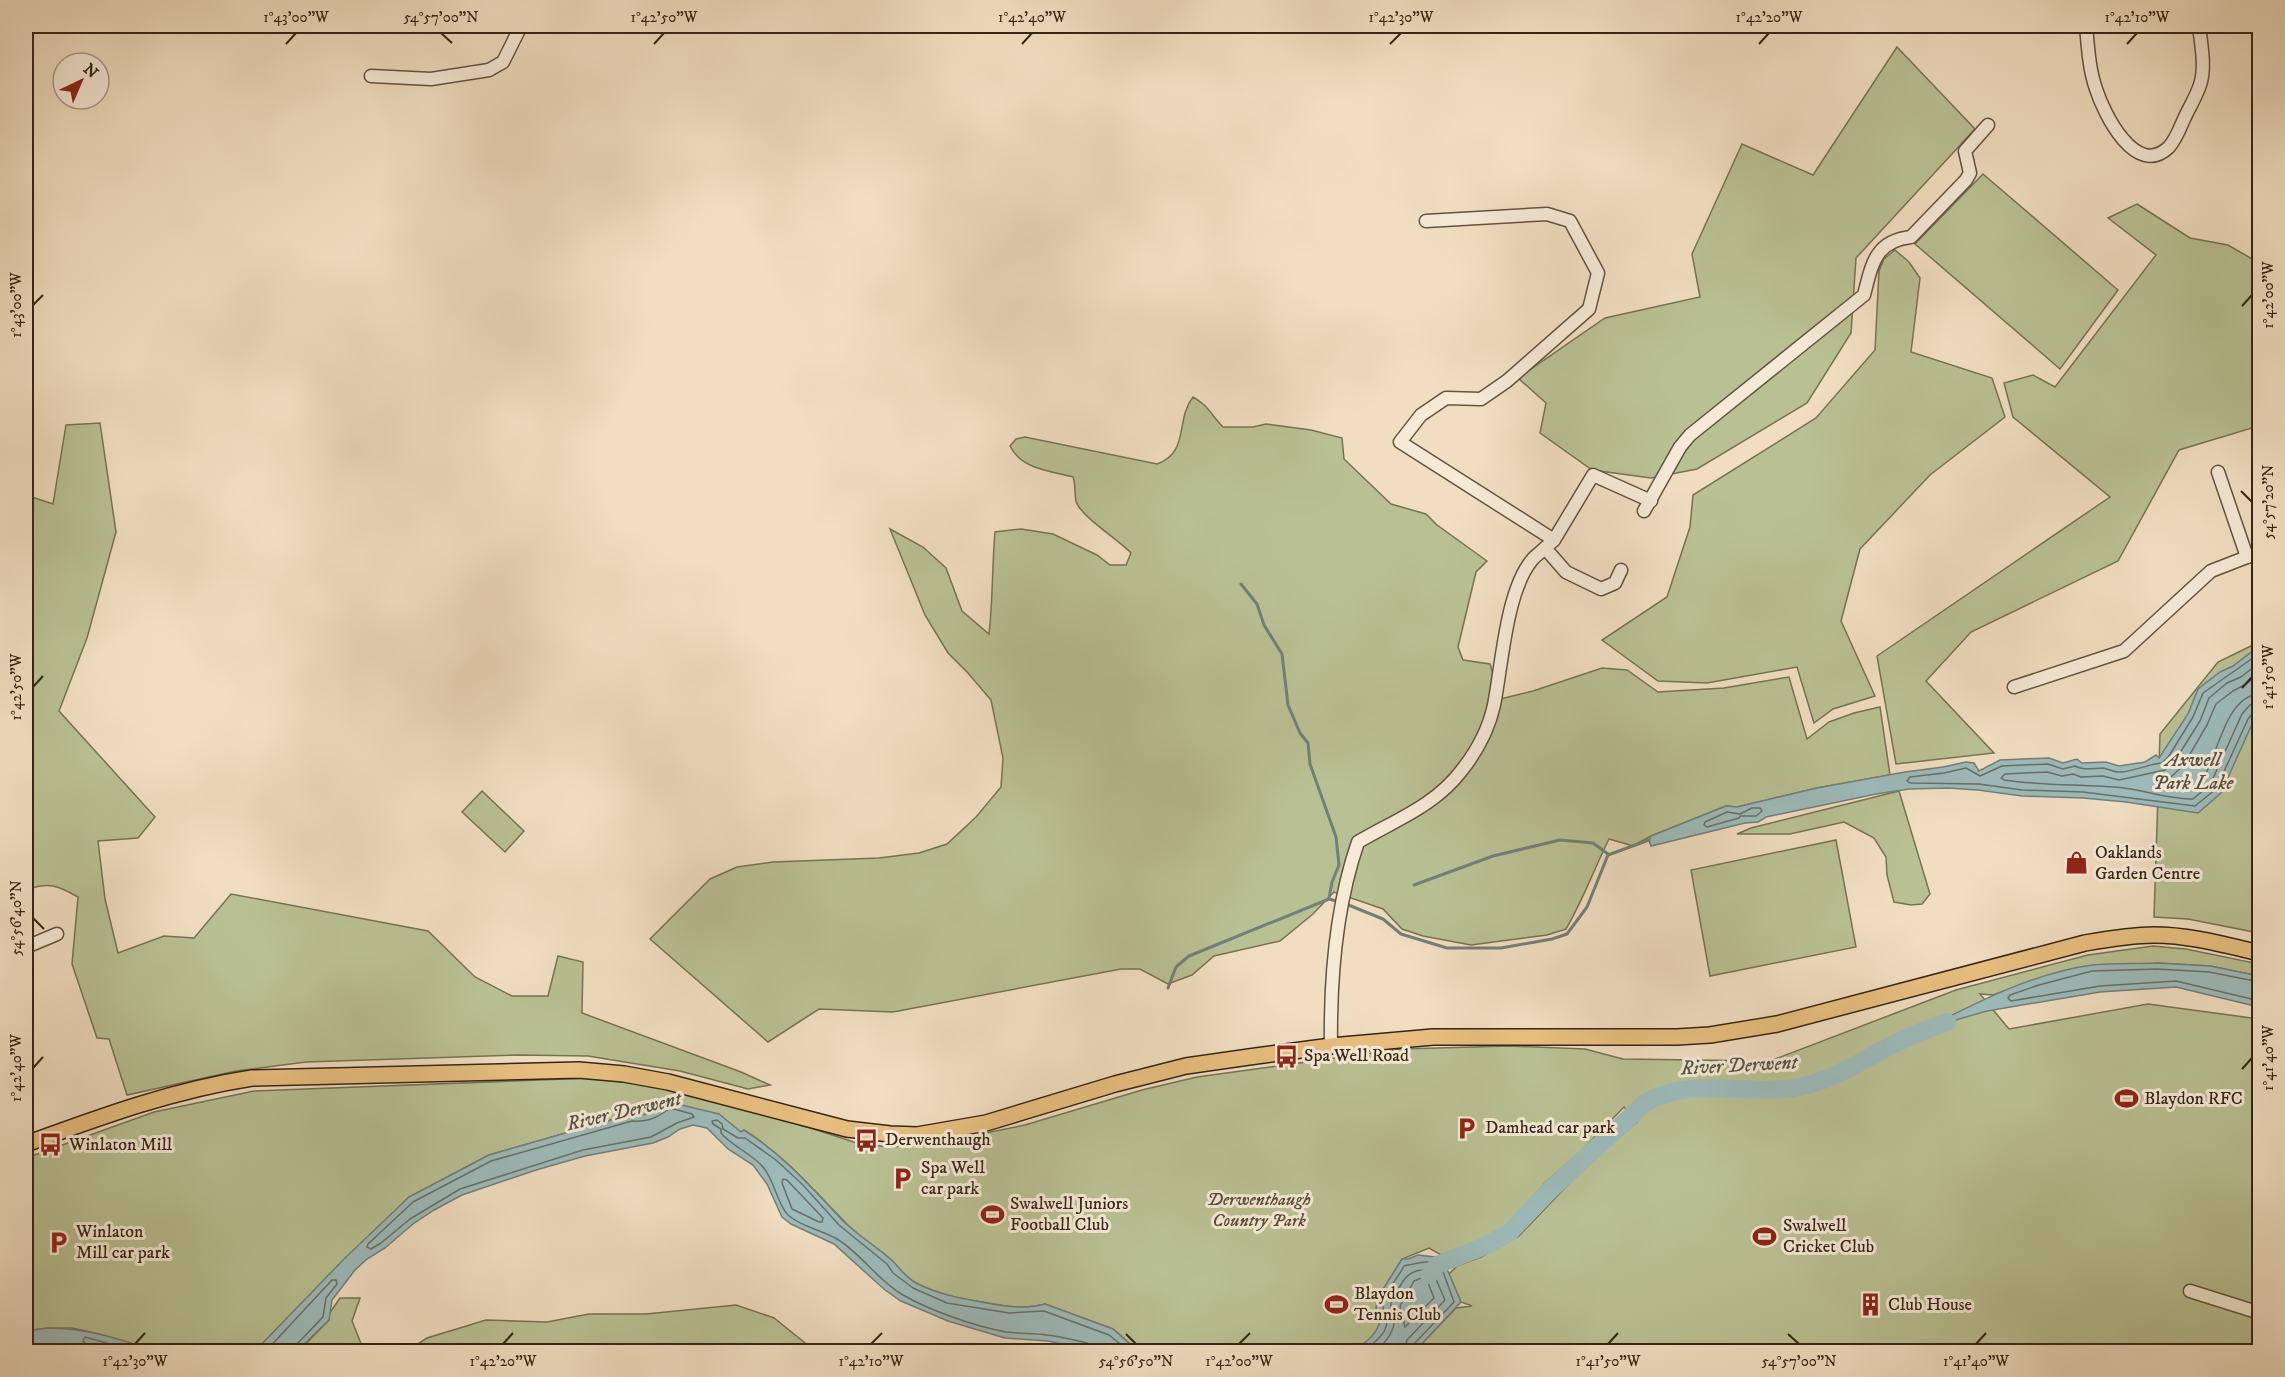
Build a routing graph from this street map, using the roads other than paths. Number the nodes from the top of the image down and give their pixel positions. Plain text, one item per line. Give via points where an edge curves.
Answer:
1 (521, 26) edge
2 (2086, 26) edge
3 (2199, 26) edge
4 (371, 76) dead end
5 (1988, 124) dead end
6 (1426, 221) dead end
7 (2218, 472) dead end
8 (1550, 544) junction
9 (2259, 552) edge
10 (2247, 557) junction
11 (1621, 570) dead end
12 (2014, 687) dead end
13 (57, 934) dead end
14 (26, 947) edge
15 (2259, 952) edge
16 (1331, 1046) junction
17 (26, 1144) edge
18 (2190, 1291) dead end
19 (2259, 1313) edge

1 - 4 street via 503,62 489,70 431,80
2 - 3 street via 2094,80 2105,114 2131,148 2156,154 2171,145 2200,84 2203,69
5 - 8 street via 1965,151 1970,172 1966,180 1911,237 1897,238 1881,249 1872,262 1864,295 1690,435 1648,506 1593,475
6 - 8 street via 1547,214 1570,221 1598,273 1589,309 1507,381 1481,399 1446,398 1420,415 1400,442
7 - 10 street
8 - 11 street via 1566,573 1601,589 1615,583
8 - 16 street via 1532,560 1517,586 1494,706 1481,742 1462,771 1436,798 1358,842 1341,919 1330,1007
9 - 10 street
10 - 12 street via 2211,571 2124,651
13 - 14 street
15 - 16 main road via 2181,937 2117,938 1777,1024 1710,1035 1433,1037
16 - 17 main road via 1186,1066 986,1123 917,1135 847,1129 668,1082 579,1070 252,1078 133,1105
18 - 19 street

